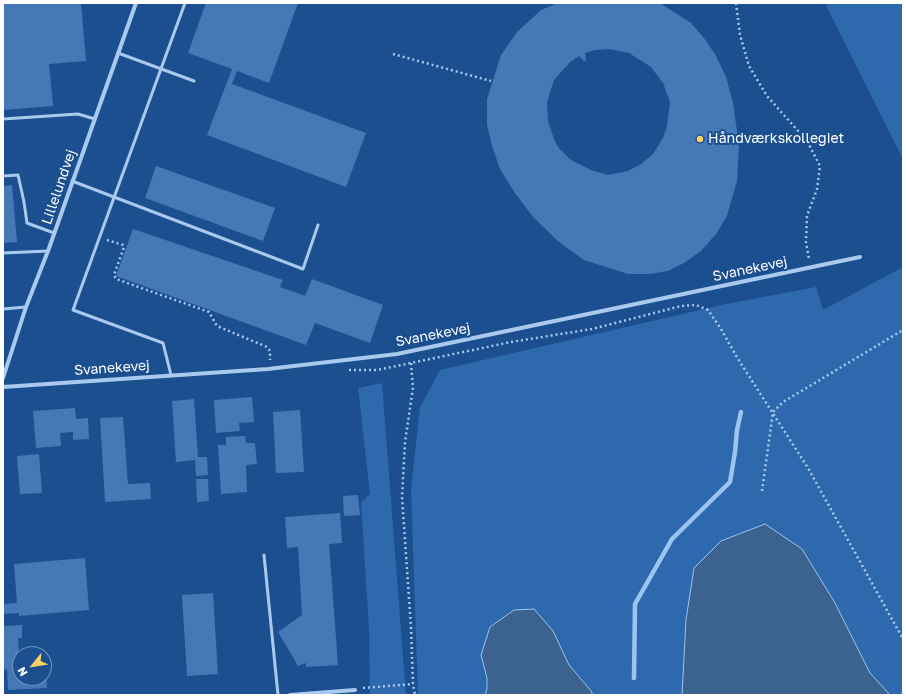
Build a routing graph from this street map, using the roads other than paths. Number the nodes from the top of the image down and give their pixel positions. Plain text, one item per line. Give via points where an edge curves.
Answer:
1 (136, 3) edge
2 (185, 3) edge
3 (118, 53) junction
4 (161, 69) junction
5 (194, 81) dead end
6 (3, 119) edge
7 (95, 119) junction
8 (3, 176) edge
9 (72, 181) junction
10 (115, 197) junction
11 (318, 226) dead end
12 (54, 233) junction
13 (48, 251) junction
14 (3, 253) edge
15 (860, 257) dead end
16 (26, 307) junction
17 (3, 308) edge
18 (171, 375) junction
19 (3, 378) edge
20 (3, 387) edge
21 (264, 555) dead end
22 (355, 690) road end
23 (302, 694) edge
24 (278, 695) edge
25 (290, 695) edge

1 - 3 street, Lillelundvej
2 - 4 lane
3 - 4 lane
3 - 7 street, Lillelundvej
4 - 5 lane
4 - 10 lane
6 - 7 lane via 78,114
7 - 9 street, Lillelundvej
8 - 12 lane via 18,175 27,223
9 - 10 lane
9 - 12 street, Lillelundvej
10 - 11 lane via 303,269
10 - 18 lane via 74,310 163,343
12 - 13 street, Lillelundvej
13 - 14 lane
13 - 16 street, Lillelundvej
15 - 18 street, Svanekevej via 397,354 268,369
16 - 17 lane
16 - 19 street, Lillelundvej
18 - 20 street, Svanekevej
21 - 24 lane
22 - 23 street
23 - 25 street

